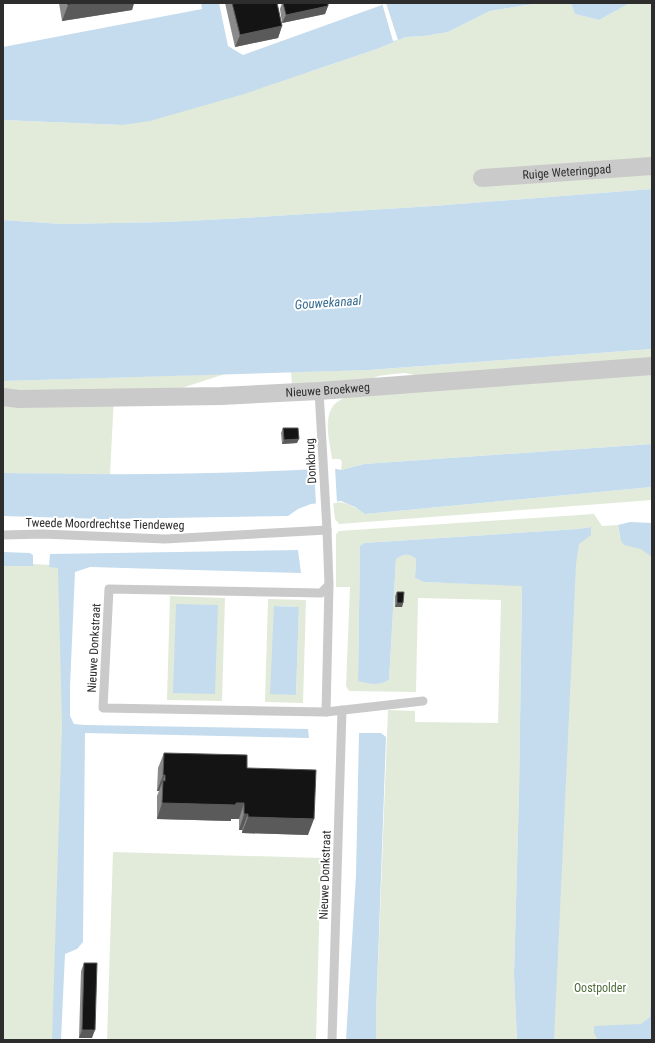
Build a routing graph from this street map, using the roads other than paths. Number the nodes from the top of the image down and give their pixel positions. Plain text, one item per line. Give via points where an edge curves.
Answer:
1 (652, 166) edge
2 (482, 178) dead end
3 (652, 366) edge
4 (319, 391) junction
5 (3, 397) edge
6 (327, 530) junction
7 (3, 535) edge
8 (329, 586) junction
9 (422, 701) dead end
10 (342, 710) junction
11 (326, 712) junction
12 (332, 1040) edge

1 - 2 street, Ruige Weteringpad
3 - 4 street, Nieuwe Broekweg
4 - 5 street, Nieuwe Broekweg via 221,396 19,399
4 - 6 lane, Donkbrug
6 - 7 lane, Tweede Moordrechtse Tiendeweg via 164,539
6 - 8 lane
8 - 11 lane
8 - 11 lane, Nieuwe Donkstraat via 321,593 109,589 103,708
9 - 10 lane, Nieuwe Donkstraat
10 - 11 lane, Nieuwe Donkstraat
10 - 12 lane, Nieuwe Donkstraat

